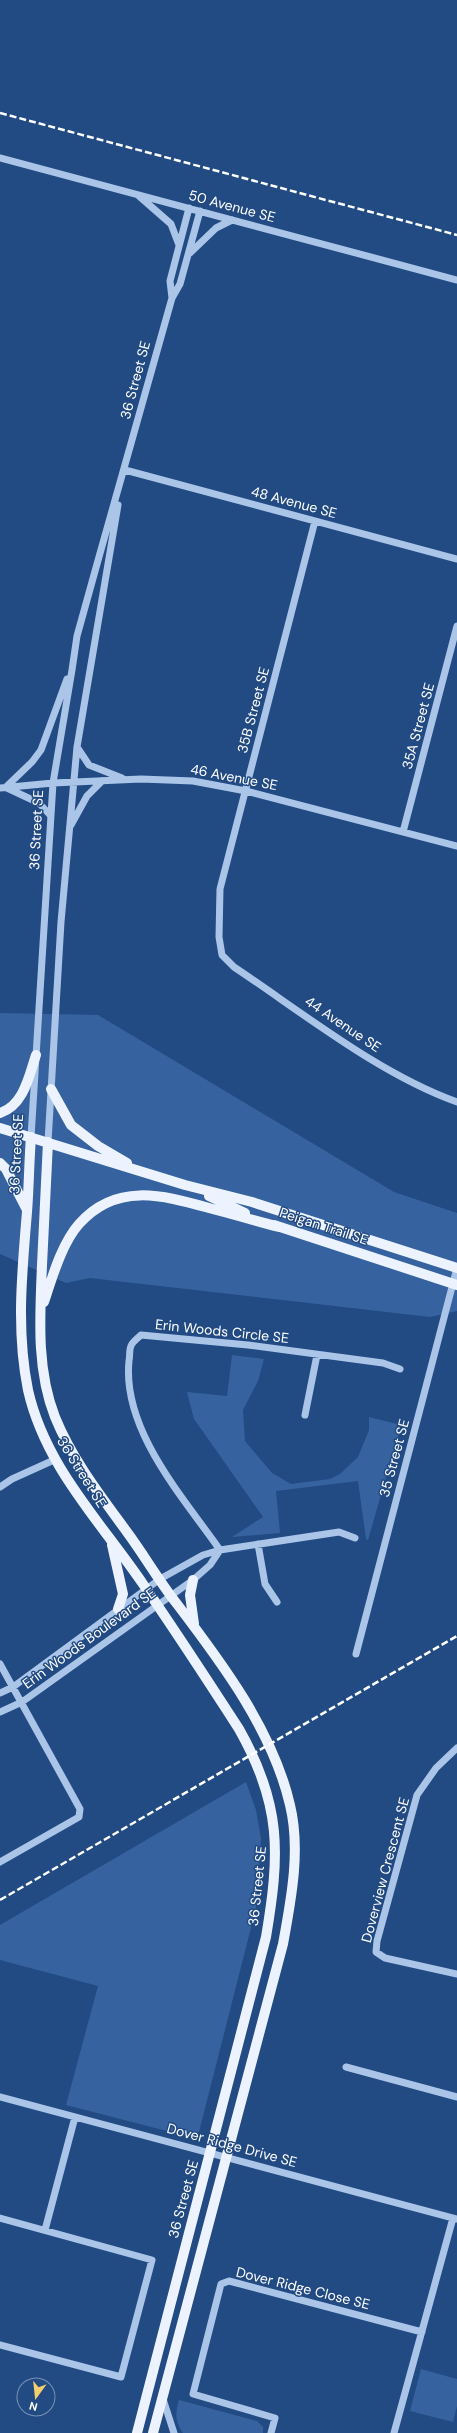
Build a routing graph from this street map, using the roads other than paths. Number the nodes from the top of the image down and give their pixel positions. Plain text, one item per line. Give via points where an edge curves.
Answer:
1 (0, 158) edge
2 (137, 195) junction
3 (189, 208) junction
4 (200, 212) junction
5 (232, 220) junction
6 (179, 246) junction
7 (188, 254) junction
8 (457, 280) edge
9 (172, 298) junction
10 (125, 470) junction
11 (315, 521) junction
12 (457, 558) edge
13 (457, 626) edge
14 (72, 670) junction
15 (77, 747) junction
16 (126, 780) junction
17 (102, 781) junction
18 (74, 782) junction
19 (53, 783) junction
20 (3, 788) edge
21 (246, 791) junction
22 (50, 815) junction
23 (69, 829) junction
24 (403, 832) junction
25 (457, 846) edge
26 (222, 955) joint
27 (36, 1055) junction
28 (51, 1089) junction
29 (457, 1102) edge
30 (0, 1113) edge
31 (0, 1128) edge
32 (31, 1137) junction
33 (48, 1142) junction
34 (0, 1163) edge
35 (144, 1172) junction
36 (185, 1185) junction
37 (27, 1210) junction
38 (280, 1227) junction
39 (457, 1268) edge
40 (455, 1284) edge
41 (40, 1311) junction
42 (317, 1355) junction
43 (400, 1369) dead end
44 (305, 1415) dead end
45 (54, 1460) junction
46 (0, 1487) edge
47 (355, 1538) dead end
48 (111, 1541) junction
49 (258, 1544) junction
50 (220, 1550) junction
51 (160, 1579) junction
52 (194, 1580) junction
53 (146, 1589) junction
54 (171, 1596) junction
55 (277, 1602) dead end
56 (158, 1605) junction
57 (118, 1609) junction
58 (195, 1626) junction
59 (356, 1654) dead end
60 (0, 1664) edge
61 (13, 1687) junction
62 (0, 1693) edge
63 (22, 1702) junction
64 (0, 1712) edge
65 (457, 1748) edge
66 (0, 1862) edge
67 (457, 1974) edge
68 (346, 2067) dead end
69 (0, 2097) edge
70 (457, 2097) edge
71 (75, 2117) junction
72 (210, 2153) junction
73 (226, 2157) junction
74 (0, 2218) edge
75 (455, 2218) edge
76 (45, 2230) junction
77 (422, 2332) junction
78 (0, 2345) edge
79 (162, 2395) junction
80 (137, 2433) edge
81 (152, 2433) edge
82 (174, 2433) edge
83 (271, 2433) edge
84 (394, 2433) edge

1 - 2 street, 50 Avenue SE
2 - 3 street, 50 Avenue SE
2 - 6 street via 171,224
3 - 4 street, 50 Avenue SE
3 - 6 street, 36 Street SE
4 - 5 street, 50 Avenue SE
4 - 7 street, 36 Street SE
5 - 7 street via 205,237
5 - 8 street, 50 Avenue SE
6 - 9 street, 36 Street SE via 170,281
7 - 9 street, 36 Street SE via 180,284
9 - 10 street, 36 Street SE
10 - 11 street, 48 Avenue SE
10 - 14 street, 36 Street SE via 81,622
10 - 15 street, 36 Street SE
11 - 12 street, 48 Avenue SE
11 - 21 street, 35B Street SE
13 - 24 street, 35A Street SE
14 - 19 street, 36 Street SE
14 - 20 street via 41,750 32,762
15 - 16 street via 89,765
15 - 18 street, 36 Street SE
16 - 17 street, 46 Avenue SE
16 - 21 street, 46 Avenue SE via 193,780
17 - 18 street, 46 Avenue SE
17 - 23 street via 87,796
18 - 19 street, 46 Avenue SE
18 - 23 street, 36 Street SE
19 - 20 street, 46 Avenue SE
19 - 22 street, 36 Street SE
20 - 22 street via 39,803
21 - 24 street, 46 Avenue SE
21 - 26 street, 35B Street SE via 220,889 219,937
22 - 27 street, 36 Street SE
23 - 28 street, 36 Street SE
24 - 25 street, 46 Avenue SE
26 - 29 street, 44 Avenue SE via 234,968 375,1062 438,1095
27 - 30 main road via 26,1085 15,1104
27 - 32 street, 36 Street SE
28 - 33 street, 36 Street SE
28 - 35 main road via 71,1125 98,1146
31 - 32 main road, Peigan Trail SE
32 - 33 main road, Peigan Trail SE
32 - 37 main road, 36 Street SE
33 - 35 main road, Peigan Trail SE
33 - 41 main road, 36 Street SE
34 - 37 main road via 6,1169
35 - 36 main road, Peigan Trail SE
36 - 38 main road, Peigan Trail SE
36 - 39 main road, Peigan Trail SE via 252,1202
37 - 45 main road, 36 Street SE via 21,1284 22,1350 28,1390 37,1422
38 - 40 main road, Peigan Trail SE
38 - 41 main road via 170,1197 139,1194 118,1198 98,1208 78,1224 62,1253
39 - 40 street, 35 Street SE
40 - 59 street, 35 Street SE
41 - 51 main road, 36 Street SE via 41,1347 57,1421 71,1452
42 - 43 street, Erin Woods Circle SE via 383,1363
42 - 44 street
42 - 50 street, Erin Woods Circle SE via 141,1336 131,1346 128,1372 131,1398 139,1424 155,1456
45 - 46 street
45 - 48 main road, 36 Street SE
47 - 49 street via 339,1532
48 - 53 main road, 36 Street SE
48 - 57 main road via 123,1594
49 - 50 street
49 - 55 street via 265,1584
50 - 51 street via 203,1555
50 - 52 street via 210,1565
51 - 53 street, Erin Woods Boulevard SE
51 - 54 main road, 36 Street SE
52 - 54 street
52 - 58 main road via 190,1595
53 - 56 main road, 36 Street SE
53 - 57 street, Erin Woods Boulevard SE
54 - 56 street, Erin Woods Boulevard SE
54 - 58 main road, 36 Street SE
56 - 63 street, Erin Woods Boulevard SE
56 - 72 main road, 36 Street SE via 253,1754 272,1804 276,1831 276,1862 266,1937
57 - 61 street, Erin Woods Boulevard SE
58 - 73 main road, 36 Street SE via 270,1744 291,1806 294,1829 291,1903 283,1944
60 - 61 street
61 - 62 street, Erin Woods Boulevard SE
61 - 63 street
63 - 64 street, Erin Woods Boulevard SE
63 - 66 street via 80,1809 79,1817
65 - 67 street, Doverview Crescent SE via 436,1768 417,1795 376,1952 385,1958
68 - 70 street
69 - 71 street, Dover Ridge Drive SE
71 - 72 street, Dover Ridge Drive SE
71 - 76 street
72 - 73 street, Dover Ridge Drive SE
72 - 80 main road, 36 Street SE
73 - 75 street, Dover Ridge Drive SE
73 - 79 main road, 36 Street SE
74 - 76 street
75 - 77 street
76 - 78 street via 152,2260 121,2377
77 - 83 street, Dover Ridge Close SE via 229,2281 221,2284 194,2394 275,2418
77 - 84 street
79 - 81 main road, 36 Street SE
79 - 82 street

